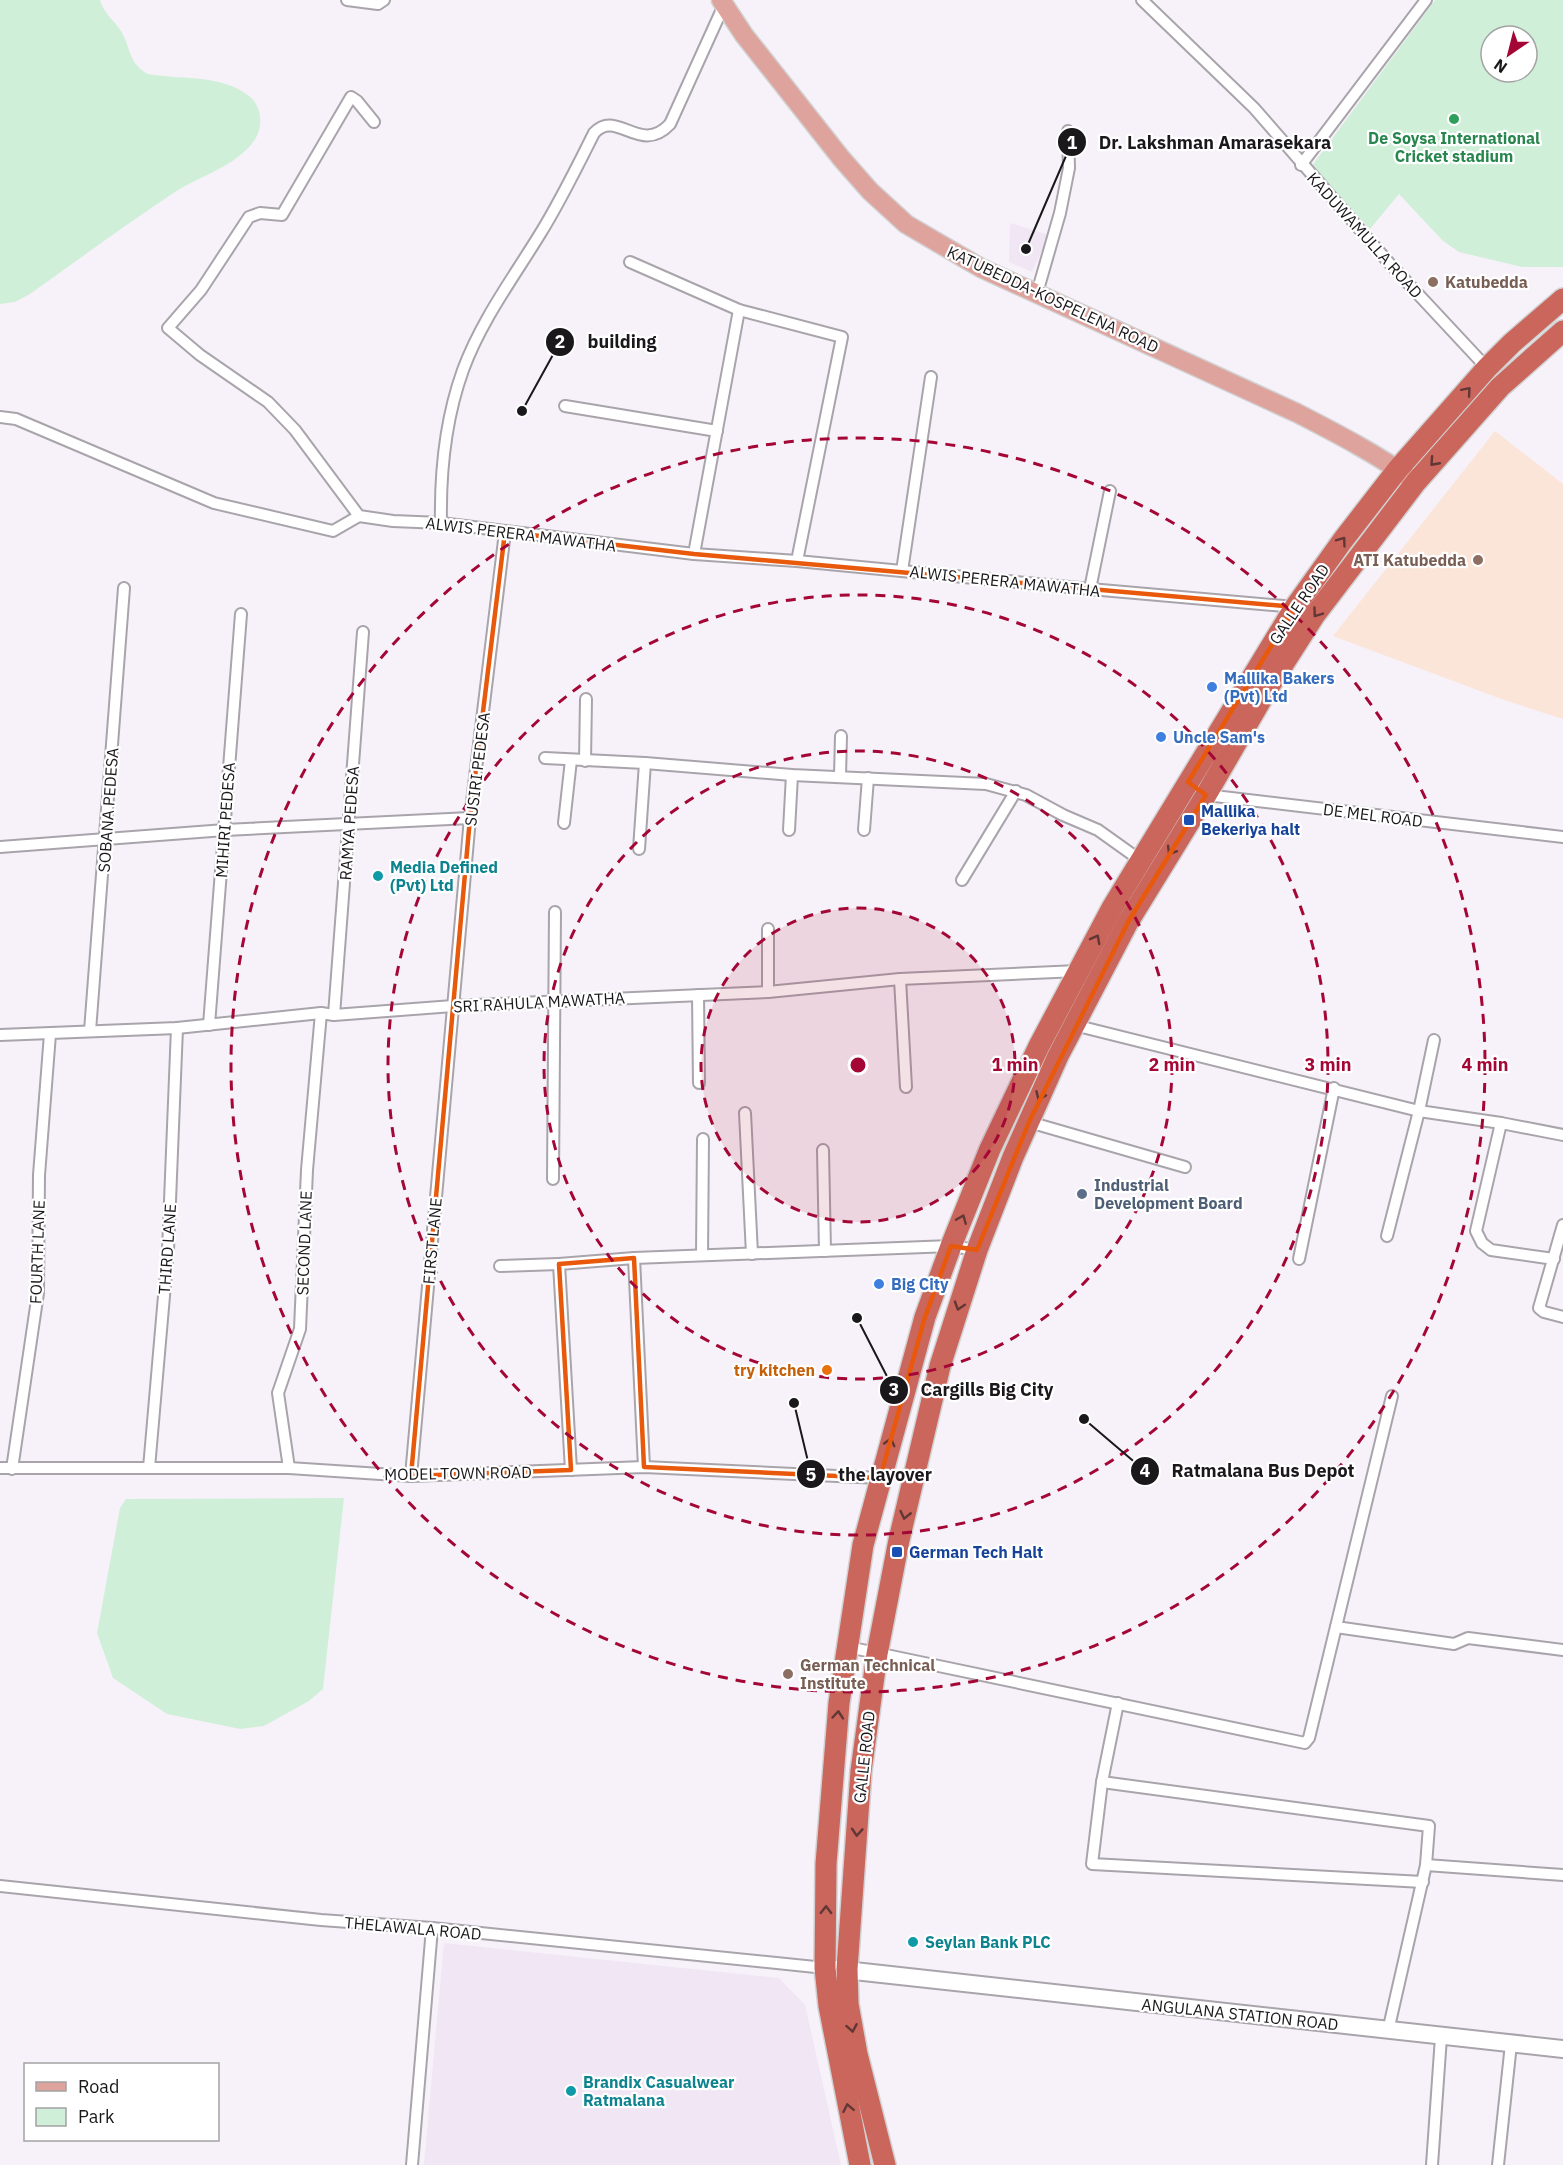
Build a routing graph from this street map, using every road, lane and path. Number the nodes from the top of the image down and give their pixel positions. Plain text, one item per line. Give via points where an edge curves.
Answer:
1 (347, 0) edge
2 (384, 0) edge
3 (1142, 0) edge
4 (1426, 0) edge
5 (723, 2) edge
6 (374, 122) dead end
7 (1068, 131) dead end
8 (1301, 165) junction
9 (630, 262) dead end
10 (1037, 293) junction
11 (1563, 299) edge
12 (739, 310) junction
13 (1563, 331) edge
14 (1486, 369) junction
15 (931, 377) dead end
16 (565, 406) dead end
17 (0, 417) edge
18 (717, 430) junction
19 (1398, 469) junction
20 (1416, 482) junction
21 (1110, 491) dead end
22 (359, 516) junction
23 (441, 524) junction
24 (505, 532) junction
25 (694, 554) junction
26 (797, 561) junction
27 (902, 571) junction
28 (124, 588) dead end
29 (1090, 590) junction
30 (1295, 607) junction
31 (241, 614) dead end
32 (363, 632) dead end
33 (586, 699) dead end
34 (840, 735) dead end
35 (545, 758) dead end
36 (571, 760) junction
37 (585, 761) junction
38 (645, 764) junction
39 (792, 775) junction
40 (840, 776) junction
41 (868, 778) junction
42 (1188, 782) junction
43 (1016, 791) junction
44 (1206, 795) junction
45 (470, 818) junction
46 (564, 823) dead end
47 (350, 825) junction
48 (225, 830) junction
49 (789, 830) dead end
50 (864, 830) dead end
51 (1563, 837) edge
52 (106, 839) junction
53 (0, 847) edge
54 (639, 849) dead end
55 (1140, 861) junction
56 (962, 880) dead end
57 (555, 912) dead end
58 (768, 929) dead end
59 (1078, 971) junction
60 (900, 979) junction
61 (768, 992) junction
62 (698, 995) junction
63 (555, 1001) junction
64 (453, 1006) junction
65 (321, 1013) junction
66 (334, 1015) junction
67 (209, 1025) junction
68 (1074, 1025) junction
69 (177, 1028) junction
70 (90, 1031) junction
71 (50, 1034) junction
72 (0, 1035) edge
73 (1434, 1040) dead end
74 (699, 1083) dead end
75 (906, 1087) dead end
76 (1334, 1088) junction
77 (1419, 1111) junction
78 (745, 1113) dead end
79 (1029, 1122) junction
80 (1501, 1123) junction
81 (1563, 1135) edge
82 (703, 1139) dead end
83 (823, 1150) dead end
84 (1185, 1167) dead end
85 (553, 1179) dead end
86 (1563, 1225) edge
87 (1387, 1236) dead end
88 (951, 1246) junction
89 (977, 1250) junction
90 (825, 1251) junction
91 (752, 1254) junction
92 (702, 1255) junction
93 (634, 1258) junction
94 (1299, 1258) dead end
95 (1554, 1259) junction
96 (559, 1264) junction
97 (500, 1266) dead end
98 (1563, 1317) edge
99 (1392, 1396) dead end
100 (644, 1467) junction
101 (0, 1468) edge
102 (12, 1468) junction
103 (149, 1468) junction
104 (289, 1468) junction
105 (571, 1470) junction
106 (411, 1476) junction
107 (880, 1478) junction
108 (1336, 1627) junction
109 (848, 1647) junction
110 (1563, 1650) edge
111 (877, 1654) junction
112 (1118, 1702) junction
113 (1102, 1782) junction
114 (1426, 1865) junction
115 (1563, 1875) edge
116 (1423, 1882) junction
117 (0, 1886) edge
118 (432, 1928) junction
119 (825, 1968) junction
120 (847, 1970) junction
121 (1389, 2031) junction
122 (1441, 2037) junction
123 (1511, 2044) junction
124 (1563, 2049) edge
125 (412, 2165) edge
126 (860, 2165) edge
127 (885, 2165) edge
128 (1432, 2165) edge
129 (1498, 2165) edge

1 - 2 street via 378,4
3 - 8 street, KADUWAMULLA ROAD via 1254,108
4 - 8 street
5 - 10 main road, KATUBEDDA-KOSPELENA ROAD via 744,35 841,158 884,204 930,240
5 - 23 street via 670,124 662,132 647,135 615,125 599,127 542,232 502,294 471,352 454,399 444,444
6 - 22 street via 351,97 282,215 260,213 249,217 201,290 168,328 268,402 295,430
7 - 10 street via 1069,168
8 - 14 street, KADUWAMULLA ROAD
9 - 12 street
10 - 19 main road, KATUBEDDA-KOSPELENA ROAD via 1297,413
11 - 14 highway, GALLE ROAD
12 - 18 street
12 - 26 street via 842,336
13 -> 20 highway via 1500,387
19 -> 14 highway, GALLE ROAD
15 - 27 street
16 - 18 street
17 - 22 street via 16,419 214,503 333,531
18 - 25 street
19 - 20 main road, KATUBEDDA-KOSPELENA ROAD
30 -> 19 highway, GALLE ROAD
20 -> 44 highway, GALLE ROAD via 1314,616
21 - 29 street
22 - 23 street, ALWIS PERERA MAWATHA
23 - 24 street, ALWIS PERERA MAWATHA
24 - 25 street, ALWIS PERERA MAWATHA
24 - 45 street, SUSIRI PEDESA
25 - 26 street, ALWIS PERERA MAWATHA
26 - 27 street, ALWIS PERERA MAWATHA
27 - 29 street, ALWIS PERERA MAWATHA
28 - 52 street, SOBANA PEDESA
29 - 30 street, ALWIS PERERA MAWATHA
30 - 42 highway, GALLE ROAD
31 - 48 street, MIHIRI PEDESA
32 - 47 street, RAMYA PEDESA
33 - 37 street
34 - 40 street
35 - 36 street
36 - 37 street
36 - 46 street
37 - 38 street
38 - 39 street
38 - 54 street
39 - 40 street
39 - 49 street
40 - 41 street
41 - 43 street via 986,784
41 - 50 street
42 - 44 street, DE MEL ROAD
42 - 55 highway, GALLE ROAD
43 - 55 street via 1098,830
43 - 56 street
44 - 51 street, DE MEL ROAD
44 -> 68 highway, GALLE ROAD via 1128,922
45 - 47 street
45 - 64 street, SUSIRI PEDESA
47 - 48 street
47 - 66 street, RAMYA PEDESA
48 - 52 street
48 - 67 street, MIHIRI PEDESA
52 - 53 street
52 - 70 street, SOBANA PEDESA
59 -> 55 highway, GALLE ROAD
57 - 63 street
58 - 61 street
59 - 60 street, SRI RAHULA MAWATHA
88 -> 59 highway, GALLE ROAD via 990,1149
60 - 61 street, SRI RAHULA MAWATHA
60 - 75 street
61 - 62 street, SRI RAHULA MAWATHA
62 - 63 street, SRI RAHULA MAWATHA
62 - 74 street
63 - 64 street, SRI RAHULA MAWATHA
63 - 85 street
64 - 66 street, SRI RAHULA MAWATHA
64 - 106 street, FIRST LANE
65 - 66 street, SRI RAHULA MAWATHA
65 - 67 street, SRI RAHULA MAWATHA
65 - 104 street, SECOND LANE via 307,1170 300,1329 278,1393
67 - 69 street, SRI RAHULA MAWATHA
68 - 76 street
68 -> 79 highway, GALLE ROAD
69 - 70 street, SRI RAHULA MAWATHA
69 - 103 street, THIRD LANE via 168,1250
70 - 71 street, SRI RAHULA MAWATHA
71 - 72 street, SRI RAHULA MAWATHA
71 - 102 street, FOURTH LANE via 39,1175 38,1293
73 - 77 street
76 - 77 street
76 - 94 street
77 - 80 street
77 - 87 street
78 - 91 street
79 - 84 street
79 - 89 highway, GALLE ROAD
80 - 81 street
80 - 95 street via 1476,1231 1491,1250
82 - 92 street
83 - 90 street
86 - 95 street
88 - 89 street
88 - 90 street
107 -> 88 highway, GALLE ROAD via 925,1317
89 -> 111 highway, GALLE ROAD via 940,1366
90 - 91 street
91 - 92 street
92 - 93 street
93 - 96 street
93 - 100 street
95 - 98 street via 1539,1308
96 - 97 street
96 - 105 street
99 - 108 street
100 - 105 street, MODEL TOWN ROAD
100 - 107 street, MODEL TOWN ROAD
101 - 102 street, MODEL TOWN ROAD
102 - 103 street, MODEL TOWN ROAD
103 - 104 street, MODEL TOWN ROAD
104 - 106 street, MODEL TOWN ROAD
105 - 106 street, MODEL TOWN ROAD
107 - 109 highway, GALLE ROAD via 863,1545
108 - 110 street via 1454,1644 1468,1638
108 - 112 street via 1305,1743
109 - 111 street
119 -> 109 highway, GALLE ROAD via 826,1864 839,1702
111 - 112 street
111 -> 120 highway, GALLE ROAD via 861,1771
112 - 113 street
113 - 114 street via 1425,1824 1430,1829
113 - 116 street via 1091,1861 1095,1865
114 - 115 street
114 - 116 street
116 - 121 street
117 - 118 street, THELAWALA ROAD
118 - 119 street, THELAWALA ROAD
118 - 125 street
119 - 120 street
126 -> 119 highway, GALLE ROAD
120 - 121 street, ANGULANA STATION ROAD
120 -> 127 highway, GALLE ROAD via 848,2004 857,2054
121 - 122 street, ANGULANA STATION ROAD
122 - 123 street, ANGULANA STATION ROAD
122 - 128 street
123 - 124 street, ANGULANA STATION ROAD
123 - 129 street

